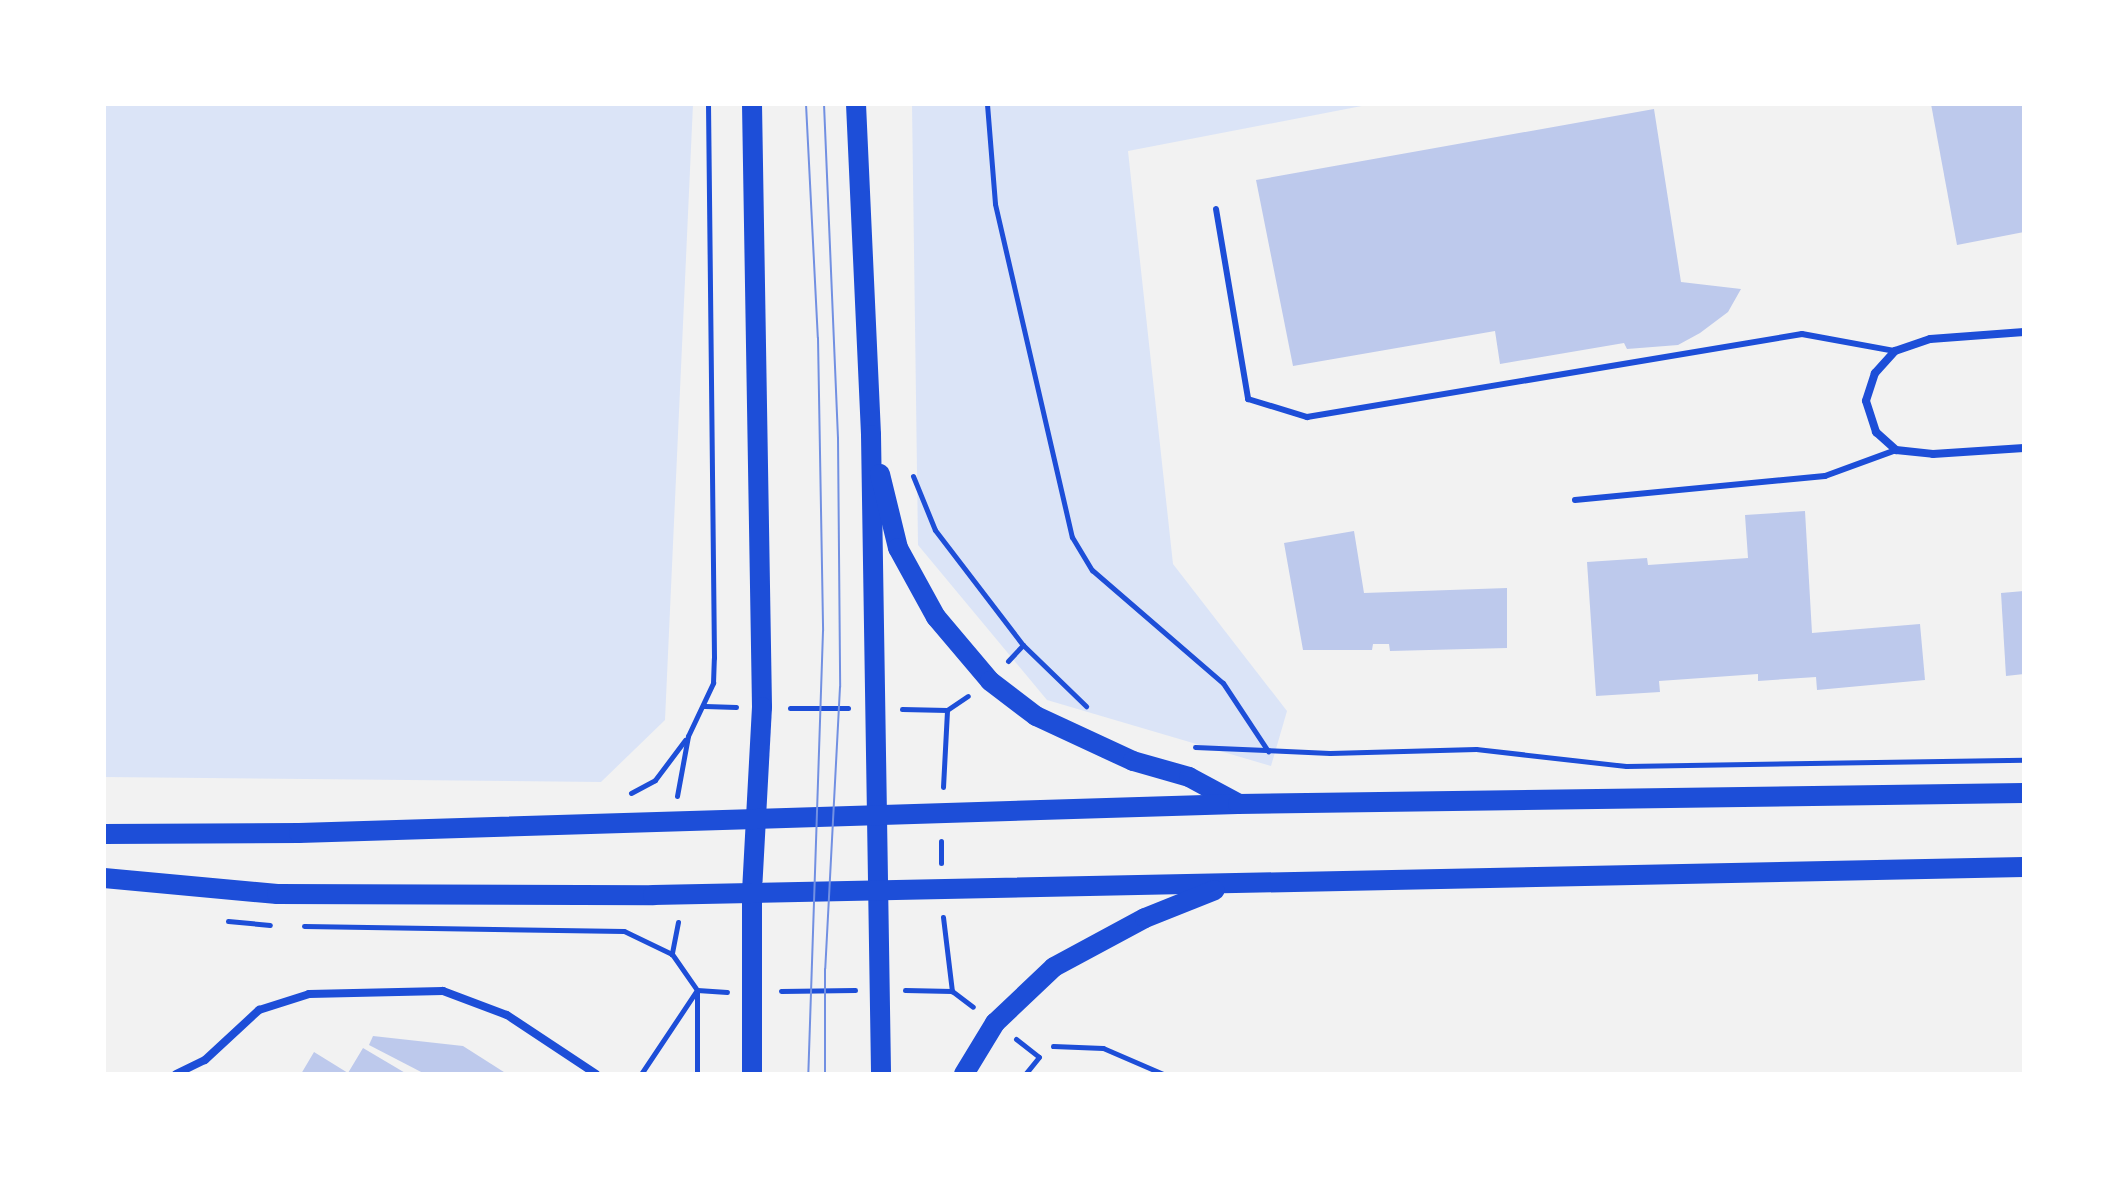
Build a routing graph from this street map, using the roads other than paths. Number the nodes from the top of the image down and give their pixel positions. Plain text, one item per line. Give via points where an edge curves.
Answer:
1 (752, 104) edge
2 (856, 104) edge
3 (1216, 209) dead end
4 (2024, 332) edge
5 (1895, 351) junction
6 (871, 435) junction
7 (2024, 448) edge
8 (1896, 450) junction
9 (1575, 500) dead end
10 (2024, 793) edge
11 (1238, 804) junction
12 (878, 814) junction
13 (755, 819) junction
14 (104, 834) edge
15 (2024, 867) edge
16 (104, 878) edge
17 (1227, 886) junction
18 (879, 890) junction
19 (752, 894) junction
20 (176, 1074) edge
21 (596, 1074) edge
22 (752, 1074) edge
23 (881, 1074) edge
24 (964, 1074) edge

1 - 13 main road via 762,707
2 - 6 main road
3 - 5 lane via 1248,399 1307,417 1802,334
4 - 5 street via 1930,339
5 - 8 street via 1875,373 1866,401 1876,432
6 - 11 main road via 898,548 936,617 990,681 1036,716 1133,761 1189,777
6 - 12 main road
7 - 8 street via 1933,454
8 - 9 lane via 1825,476
10 - 11 main road
11 - 12 main road
12 - 13 main road
12 - 18 main road
13 - 14 main road
13 - 19 main road
15 - 17 main road via 1615,872
16 - 19 main road via 277,894
17 - 18 main road
17 - 24 main road via 1145,918 1054,967 995,1023
18 - 19 main road
18 - 23 main road
19 - 22 main road
20 - 21 street via 205,1060 259,1010 309,994 443,991 507,1015

